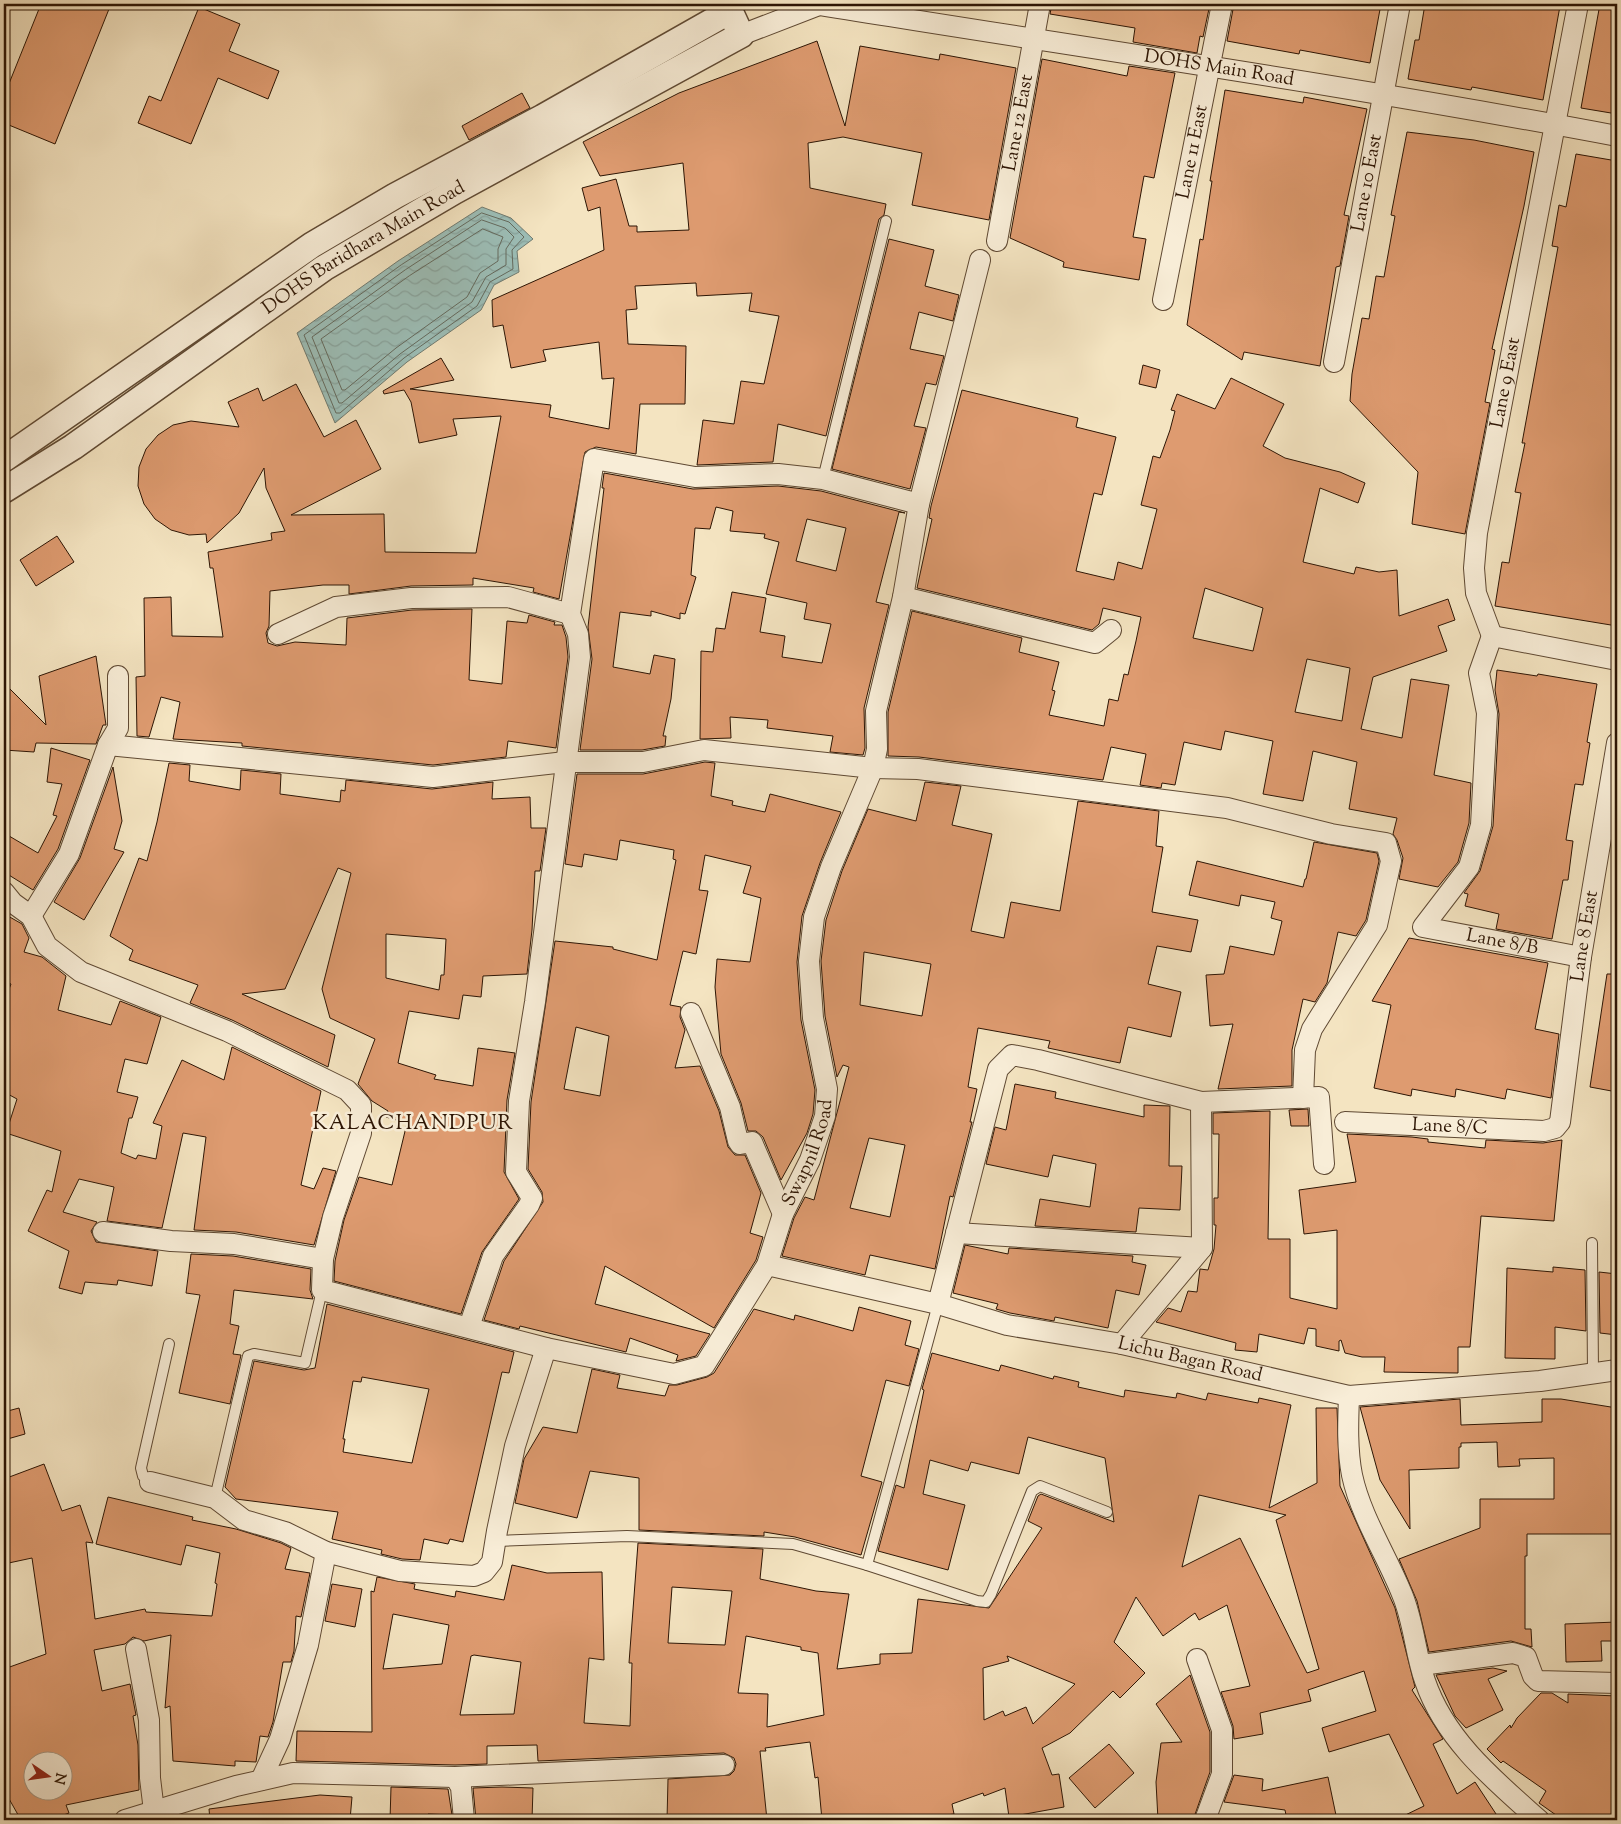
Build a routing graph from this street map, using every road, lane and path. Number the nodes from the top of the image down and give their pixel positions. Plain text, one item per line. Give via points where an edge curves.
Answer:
1 (819, 4) edge
2 (1040, 4) edge
3 (1222, 4) edge
4 (1400, 4) edge
5 (1578, 4) edge
6 (731, 8) edge
7 (742, 35) junction
8 (1033, 40) junction
9 (1210, 65) junction
10 (1384, 95) junction
11 (1556, 125) junction
12 (1617, 136) edge
13 (886, 221) dead end
14 (997, 241) dead end
15 (980, 260) dead end
16 (1163, 300) dead end
17 (1334, 362) dead end
18 (4, 459) edge
19 (823, 479) junction
20 (4, 490) edge
21 (919, 504) junction
22 (902, 597) junction
23 (570, 614) junction
24 (1112, 630) dead end
25 (278, 634) dead end
26 (1492, 636) junction
27 (1617, 660) edge
28 (118, 676) dead end
29 (1617, 743) edge
30 (108, 745) junction
31 (565, 762) junction
32 (873, 768) junction
33 (7, 903) edge
34 (31, 916) junction
35 (1581, 958) junction
36 (691, 1013) dead end
37 (1302, 1098) junction
38 (1201, 1102) junction
39 (1345, 1122) dead end
40 (1555, 1128) joint
41 (1324, 1164) dead end
42 (782, 1214) junction
43 (103, 1232) dead end
44 (956, 1233) junction
45 (1592, 1243) dead end
46 (1202, 1248) junction
47 (323, 1259) junction
48 (767, 1266) junction
49 (322, 1290) junction
50 (938, 1304) junction
51 (469, 1327) junction
52 (169, 1344) dead end
53 (1122, 1344) junction
54 (546, 1348) junction
55 (1617, 1370) edge
56 (1593, 1373) junction
57 (1348, 1396) junction
58 (150, 1482) joint
59 (215, 1498) junction
60 (1107, 1512) dead end
61 (497, 1541) junction
62 (326, 1552) junction
63 (867, 1565) junction
64 (136, 1649) dead end
65 (1197, 1660) dead end
66 (1421, 1665) junction
67 (1617, 1683) edge
68 (724, 1765) dead end
69 (455, 1777) junction
70 (261, 1780) junction
71 (154, 1812) junction
72 (125, 1820) edge
73 (464, 1820) edge
74 (1205, 1820) edge
75 (1539, 1820) edge

1 - 7 street
1 - 8 street, DOHS Main Road
2 - 8 street, Lane 12 East
3 - 9 street, Lane 11 East
4 - 10 street, Lane 10 East
5 - 11 street, Lane 9 East
6 - 7 street
6 - 18 street, DOHS Baridhara Main Road via 312,245
7 - 20 street, DOHS Baridhara Main Road via 456,190 324,268 73,446
8 - 9 street, DOHS Main Road
8 - 14 street, Lane 12 East
9 - 10 street, DOHS Main Road
9 - 16 street, Lane 11 East
10 - 11 street, DOHS Main Road
10 - 17 street, Lane 10 East
11 - 12 street, DOHS Main Road
11 - 26 street, Lane 9 East via 1477,533 1476,593
13 - 19 lane
15 - 21 street, Swapnil Road
19 - 21 street
19 - 23 street via 778,474 695,477 594,459
21 - 22 street, Swapnil Road
22 - 24 street via 1095,643
22 - 32 street, Swapnil Road via 876,710 877,749
23 - 25 street via 508,597 411,598 336,607
23 - 31 street via 578,634 580,657
26 - 27 street
26 - 35 street, Lane 8/B via 1480,673 1487,713 1481,825 1469,867 1423,927
28 - 30 street via 118,728
29 - 35 street, Lane 8 East
30 - 31 street via 433,777
30 - 34 street via 69,854
31 - 32 street via 643,762 704,750
31 - 51 street via 536,1002 519,1101 516,1172 532,1198 493,1256
32 - 37 street via 918,769 1227,808 1331,834 1386,843 1391,861 1377,925 1312,1029 1306,1050
32 - 42 street, Swapnil Road via 831,867 814,917 809,961 813,1018 827,1089 825,1116 810,1160
33 - 34 street
34 - 47 street via 47,946 82,972 227,1031 347,1090 361,1105 361,1134 333,1217
35 - 40 street, Lane 8 East via 1560,1122
36 - 42 street via 730,1107 738,1141 740,1144 752,1142
37 - 38 street
37 - 41 street via 1319,1097
38 - 44 street via 1012,1055 998,1069
38 - 46 street
39 - 40 street, Lane 8/C
42 - 48 street, Swapnil Road
43 - 47 street via 171,1241 234,1244
44 - 46 street
44 - 50 street
45 - 56 lane
46 - 53 street
47 - 49 street
48 - 50 street, Lichu Bagan Road
48 - 54 street, Swapnil Road via 704,1366 674,1374
49 - 51 street, Swapnil Road
49 - 59 lane via 305,1363 254,1354 248,1356
50 - 53 street, Lichu Bagan Road via 1008,1325
50 - 63 lane
51 - 54 street, Swapnil Road
52 - 58 lane via 141,1468 143,1476
53 - 57 street, Lichu Bagan Road
54 - 61 street via 515,1446
55 - 56 street, Lichu Bagan Road
56 - 57 street, Lichu Bagan Road via 1540,1381
57 - 66 street via 1348,1448 1352,1476 1368,1523 1406,1603
58 - 59 street
59 - 62 street via 244,1520 285,1532
60 - 63 lane via 1051,1489 1040,1486 1032,1491 986,1602
61 - 62 street via 492,1562 484,1572 474,1576 400,1571
61 - 63 lane via 627,1536 793,1544
62 - 70 street via 308,1645 280,1739
64 - 71 street via 149,1720
65 - 74 street via 1222,1730 1222,1774
66 - 67 street via 1513,1653 1526,1657 1533,1676 1538,1680
66 - 75 street via 1443,1719 1468,1753
68 - 69 street
69 - 70 street via 293,1773
69 - 73 street via 461,1787
70 - 71 street
71 - 72 street

